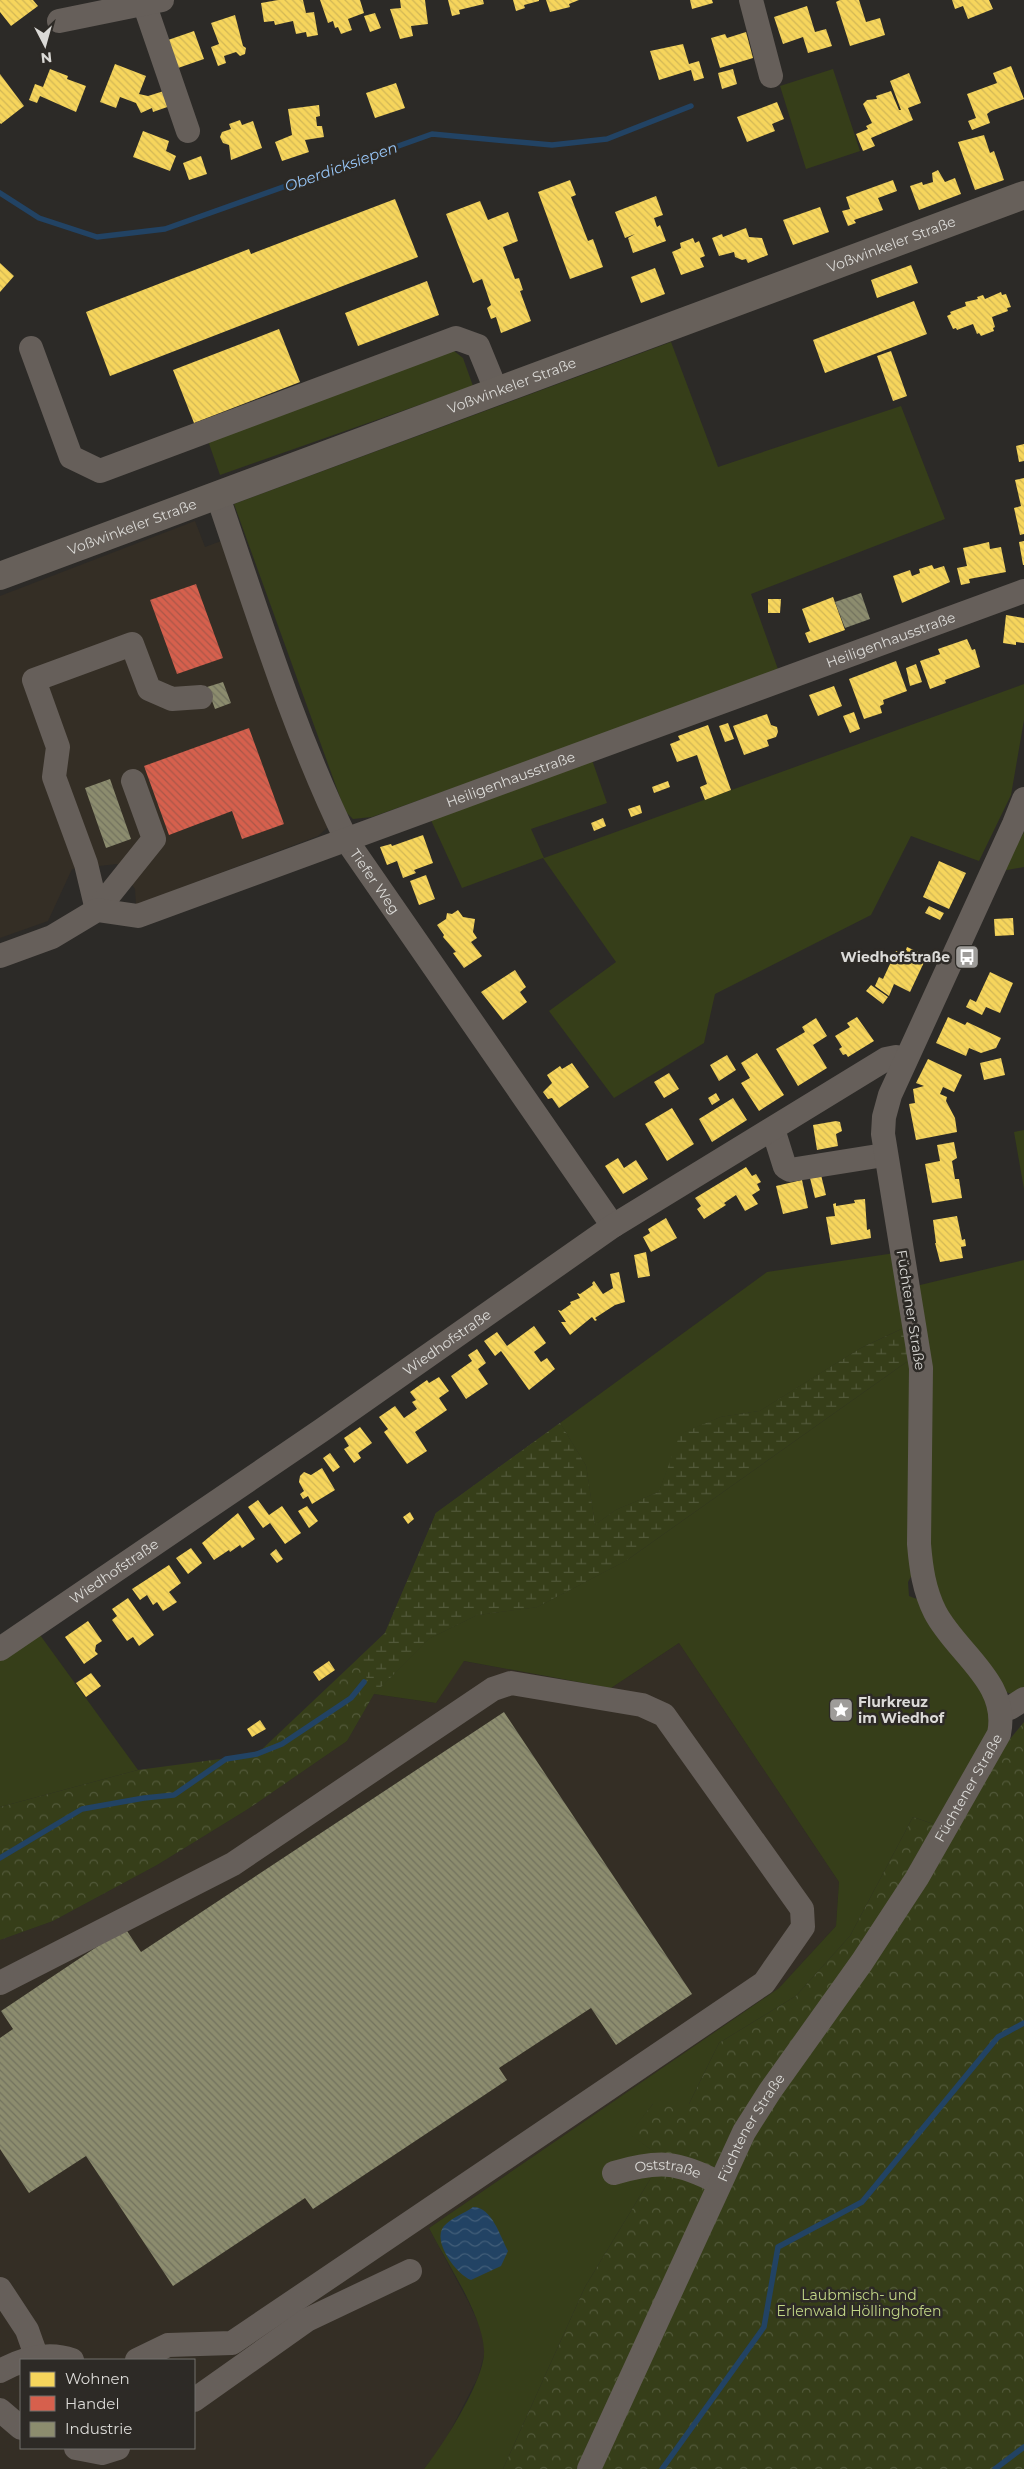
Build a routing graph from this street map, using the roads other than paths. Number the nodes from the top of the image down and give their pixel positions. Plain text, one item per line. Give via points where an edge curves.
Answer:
1 (751, 0) edge
2 (153, 1) edge
3 (59, 21) dead end
4 (771, 76) dead end
5 (188, 132) dead end
6 (1024, 195) edge
7 (31, 348) dead end
8 (496, 390) junction
9 (217, 494) junction
10 (0, 576) edge
11 (1024, 591) edge
12 (201, 697) dead end
13 (133, 781) dead end
14 (1024, 799) edge
15 (347, 841) junction
16 (97, 910) junction
17 (0, 956) edge
18 (906, 1059) junction
19 (773, 1129) junction
20 (884, 1154) junction
21 (613, 1226) junction
22 (0, 1649) edge
23 (1024, 1699) edge
24 (1000, 1710) junction
25 (0, 1983) edge
26 (614, 2174) dead end
27 (719, 2183) junction
28 (410, 2271) dead end
29 (0, 2290) edge
30 (38, 2358) junction
31 (29, 2359) edge
32 (69, 2359) edge
33 (139, 2359) edge
34 (20, 2360) edge
35 (0, 2372) edge
36 (195, 2399) edge
37 (0, 2410) edge
38 (20, 2427) edge
39 (81, 2449) edge
40 (115, 2449) edge
41 (589, 2469) edge

1 - 4 street
2 - 3 street
2 - 5 street
6 - 8 main road, Voßwinkeler Straße
7 - 8 street via 71,457 100,471 456,338 478,346
8 - 9 main road, Voßwinkeler Straße
9 - 10 main road, Voßwinkeler Straße
9 - 15 street, Tiefer Weg via 287,700
11 - 15 street, Heiligenhausstraße
12 - 16 street via 172,699 148,689 132,644 34,680 58,746 54,777 86,864
13 - 16 street via 154,839
14 - 18 street, Füchtener Straße
15 - 16 street, Heiligenhausstraße via 138,916
15 - 21 street, Tiefer Weg
16 - 17 street via 52,936
18 - 19 street, Wiedhofstraße via 886,1059
18 - 20 street, Füchtener Straße via 884,1117
19 - 20 street via 785,1167 790,1170
19 - 21 street, Wiedhofstraße
20 - 24 street, Füchtener Straße via 921,1368 921,1572 936,1614 986,1679 997,1696
21 - 22 street, Wiedhofstraße via 322,1430
23 - 24 street
24 - 27 street, Füchtener Straße via 1001,1723 995,1744 916,1878 862,1962 770,2091 744,2132
25 - 33 street via 233,1864 493,1688 511,1683 642,1705 664,1715 802,1908 803,1927 764,1983 232,2343 168,2345
26 - 27 street, Oststraße via 644,2165 663,2164 696,2171
27 - 41 street, Füchtener Straße
28 - 36 street via 307,2320
29 - 30 street via 27,2330
30 - 31 street
30 - 32 street via 58,2355
34 - 35 street
37 - 38 street
39 - 40 street via 102,2453

